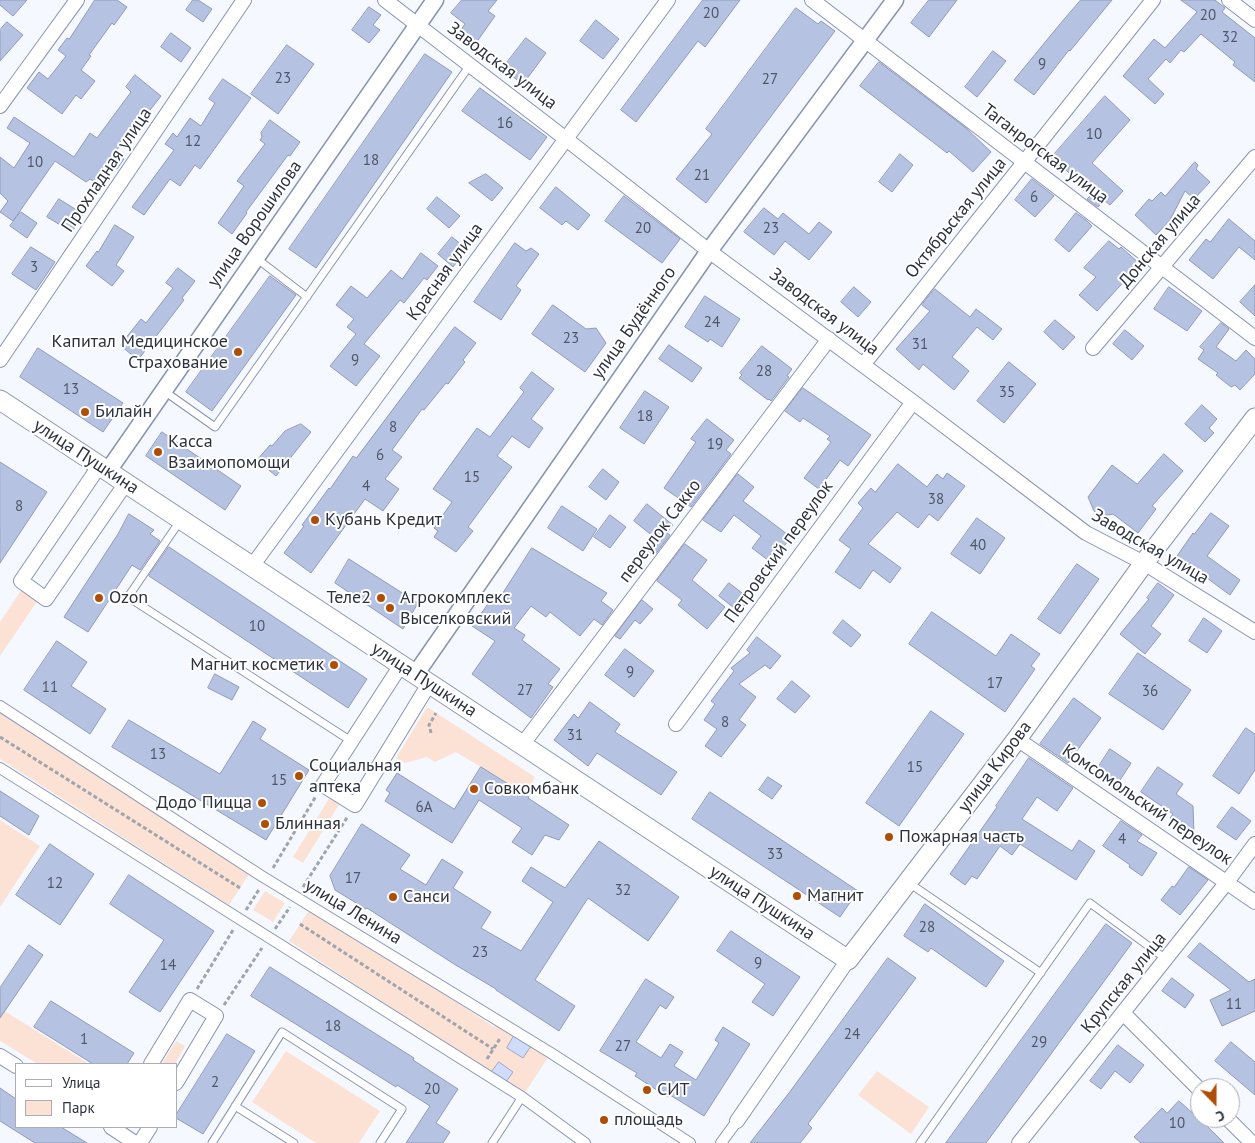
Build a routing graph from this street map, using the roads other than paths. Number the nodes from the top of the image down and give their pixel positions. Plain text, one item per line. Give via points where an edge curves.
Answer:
1 (77, 0) edge
2 (244, 0) edge
3 (385, 0) edge
4 (436, 0) edge
5 (668, 0) edge
6 (812, 0) edge
7 (895, 0) edge
8 (1153, 0) edge
9 (1230, 0) edge
10 (1255, 20) edge
11 (418, 25) junction
12 (865, 40) junction
13 (470, 65) junction
14 (0, 106) edge
15 (566, 139) junction
16 (1255, 158) edge
17 (1024, 162) junction
18 (709, 251) junction
19 (256, 258) junction
20 (1163, 268) junction
21 (307, 297) junction
22 (1255, 338) edge
23 (829, 339) junction
24 (1093, 348) dead end
25 (0, 360) edge
26 (862, 365) junction
27 (164, 391) junction
28 (0, 400) edge
29 (913, 402) junction
30 (1255, 418) edge
31 (104, 468) junction
32 (126, 483) junction
33 (181, 520) junction
34 (1144, 563) junction
35 (252, 566) junction
36 (1255, 632) edge
37 (415, 675) junction
38 (0, 706) edge
39 (676, 724) dead end
40 (1018, 739) junction
41 (351, 741) junction
42 (522, 745) junction
43 (0, 768) edge
44 (1255, 844) edge
45 (908, 882) junction
46 (1227, 882) junction
47 (1255, 902) edge
48 (1166, 959) junction
49 (848, 960) junction
50 (1041, 973) junction
51 (1124, 1013) junction
52 (0, 1056) edge
53 (152, 1063) edge
54 (15, 1065) edge
55 (178, 1080) edge
56 (1190, 1080) edge
57 (522, 1097) junction
58 (234, 1106) junction
59 (737, 1120) joint
60 (113, 1128) edge
61 (149, 1128) edge
62 (1237, 1128) edge
63 (135, 1143) edge
64 (140, 1143) edge
65 (212, 1143) edge
66 (294, 1143) edge
67 (380, 1143) edge
68 (492, 1143) edge
69 (585, 1143) edge
70 (690, 1143) edge
71 (721, 1143) edge
72 (920, 1143) edge
73 (1019, 1143) edge
74 (1252, 1143) edge

1 - 14 street
2 - 25 street, Прохладная улица
3 - 11 street, Заводская улица
4 - 11 street, улица Ворошилова
5 - 15 street, Красная улица
6 - 12 street, Таганрогская улица
7 - 12 street, улица Будённого
8 - 17 street, Октябрьская улица
9 - 10 street
11 - 13 street, Заводская улица
11 - 19 street, улица Ворошилова
12 - 17 street, Таганрогская улица
12 - 18 street, улица Будённого
13 - 15 street, Заводская улица
13 - 21 lane
15 - 18 street, Заводская улица
15 - 35 street, Красная улица
16 - 20 street, Донская улица
17 - 20 street, Таганрогская улица
17 - 26 street, Октябрьская улица
18 - 23 street, Заводская улица
18 - 37 street, улица Будённого
19 - 21 lane
19 - 27 street, улица Ворошилова
20 - 22 street, Таганрогская улица
20 - 24 street, Донская улица
21 - 27 lane via 215,427
23 - 26 street, Заводская улица
23 - 42 street, переулок Сакко
26 - 29 street, Заводская улица
27 - 31 street, улица Ворошилова
28 - 31 main road, улица Пушкина
29 - 34 street, Заводская улица via 1086,533
29 - 39 street, Петровский переулок
30 - 34 main road, улица Кирова
31 - 32 main road, улица Пушкина
31 - 32 street, улица Ворошилова via 21,581 46,599
32 - 33 main road, улица Пушкина
33 - 35 main road, улица Пушкина
33 - 41 lane via 128,597
34 - 36 street, Заводская улица
34 - 40 main road, улица Кирова
35 - 37 main road, улица Пушкина
37 - 41 street, улица Будённого
37 - 41 street, улица Будённого via 355,805 323,785
37 - 42 main road, улица Пушкина
38 - 70 street, улица Ленина via 267,879 508,1026
40 - 45 main road, улица Кирова
40 - 46 street, Комсомольский переулок
42 - 49 main road, улица Пушкина
43 - 57 street
44 - 46 street, Крупская улица
45 - 49 main road, улица Кирова
45 - 50 lane
46 - 47 street, Комсомольский переулок
46 - 48 street, Крупская улица
48 - 50 lane via 1090,904
48 - 51 street, Крупская улица
49 - 59 street, улица Кирова
50 - 72 lane
51 - 56 street
51 - 73 street, Крупская улица
52 - 54 street
53 - 55 street via 190,1000 216,1016
57 - 68 lane
57 - 69 street
58 - 65 lane
58 - 66 lane
58 - 67 lane via 282,1032 402,1109
59 - 71 street, улица Кирова
60 - 63 street
61 - 64 street
62 - 74 street

